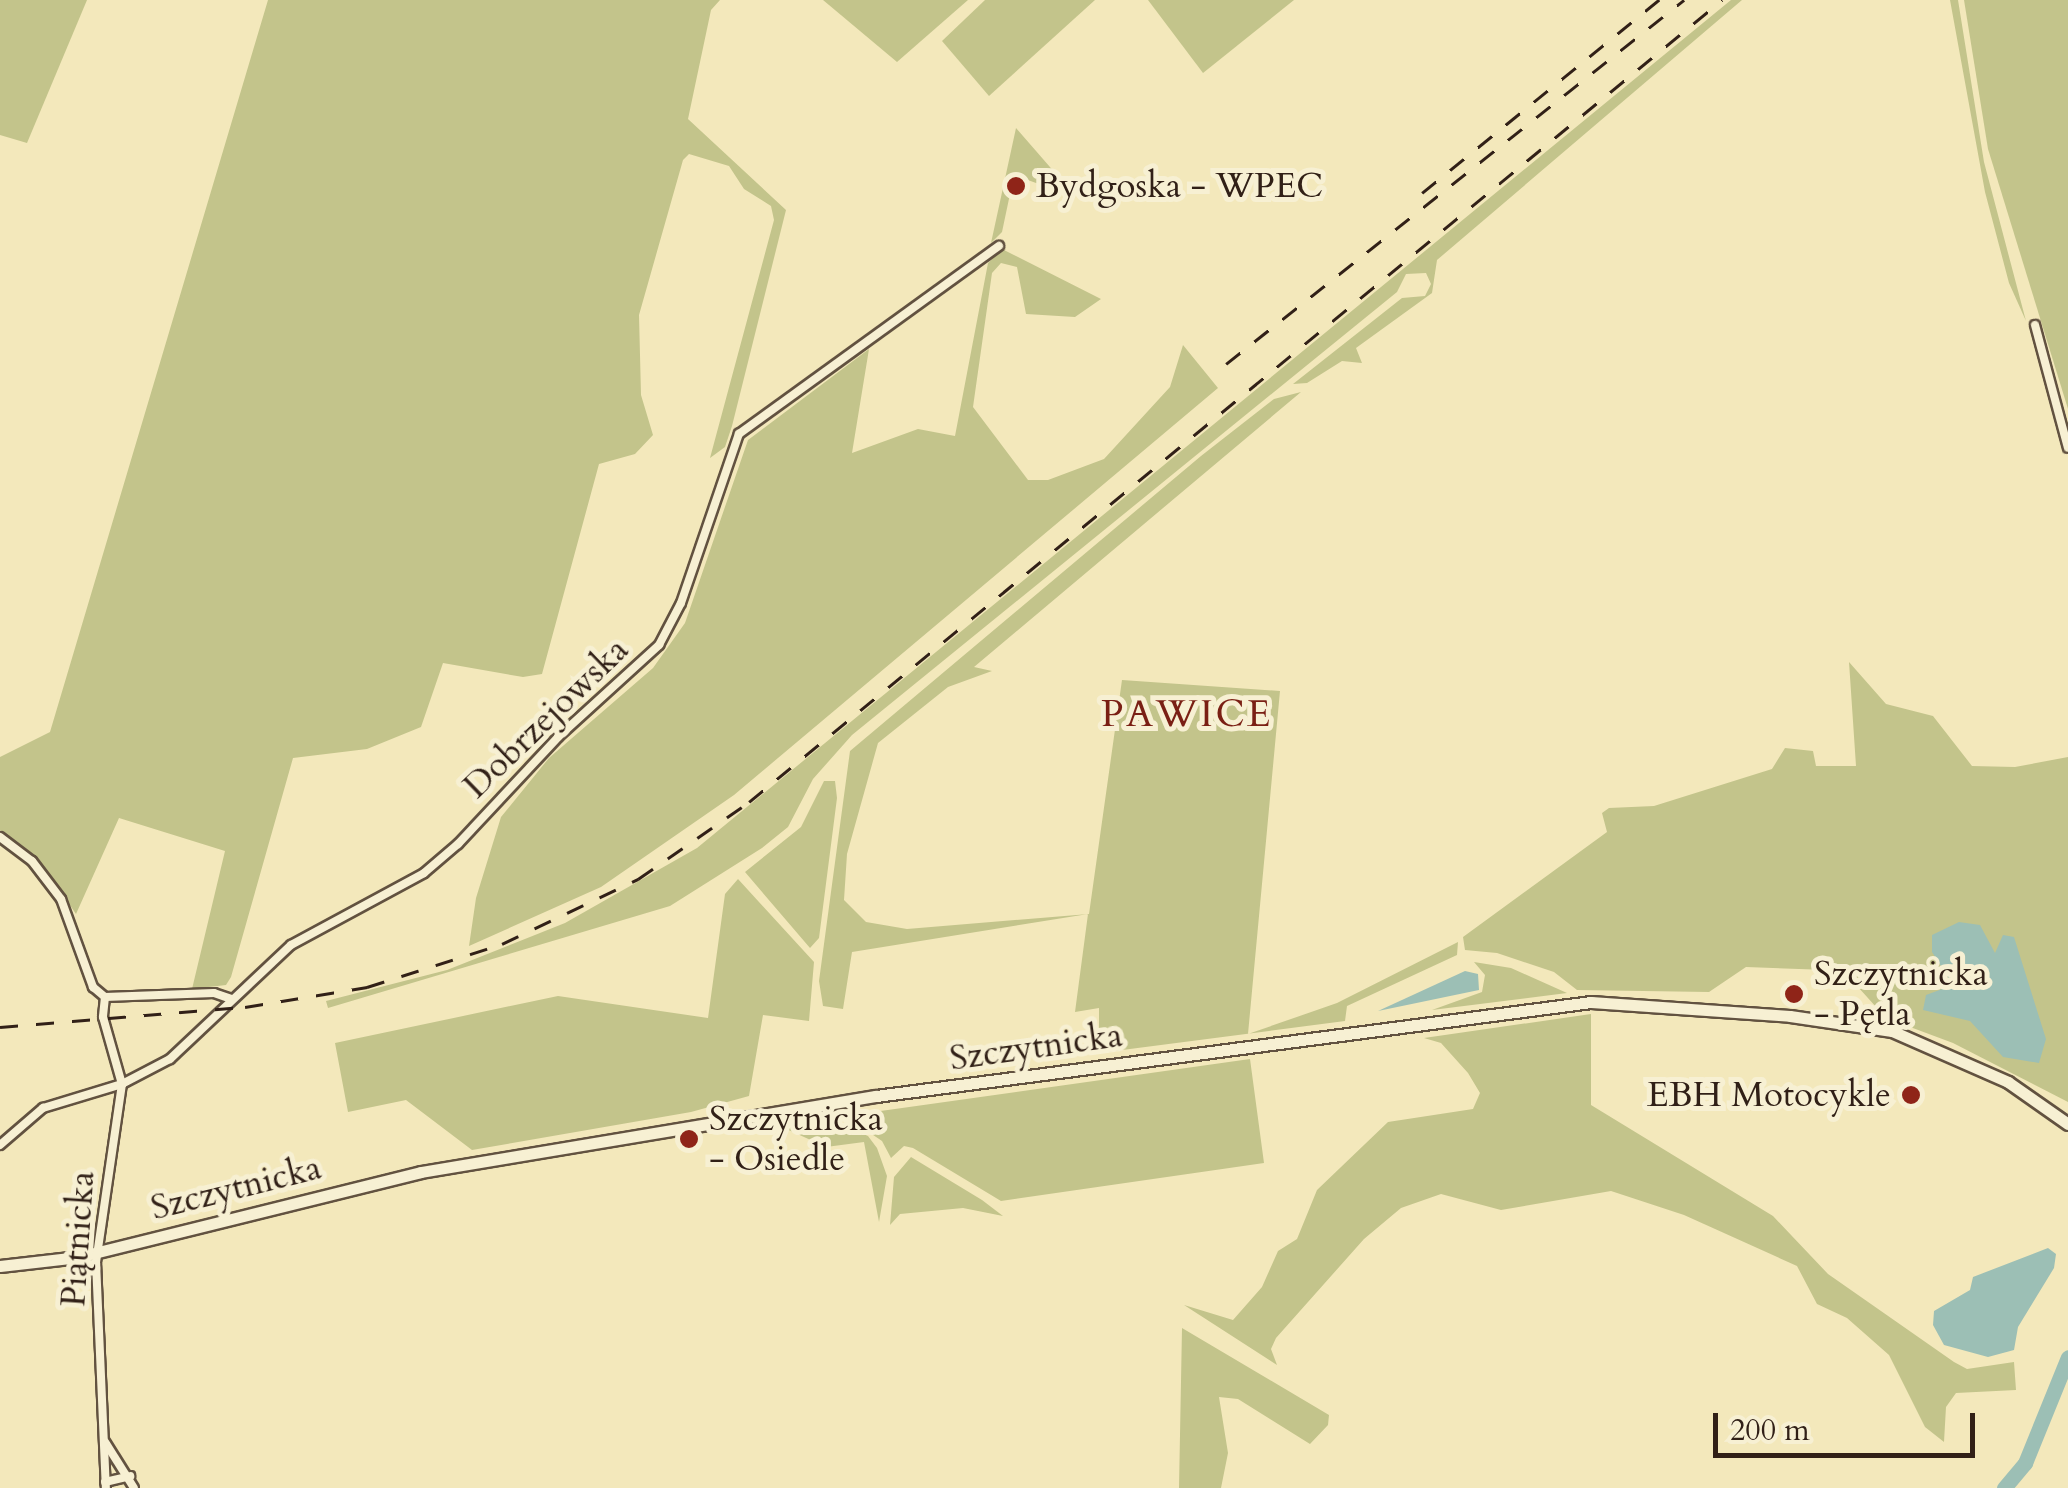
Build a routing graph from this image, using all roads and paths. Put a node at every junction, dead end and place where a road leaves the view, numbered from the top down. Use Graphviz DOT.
graph roads {
  1 [pos="999,246"];
  2 [pos="2035,325"];
  3 [pos="2068,448"];
  4 [pos="0,837"];
  5 [pos="105,998"];
  6 [pos="231,999"];
  7 [pos="122,1084"];
  8 [pos="2066,1119"];
  9 [pos="0,1146"];
  10 [pos="98,1252"];
  11 [pos="0,1266"];
  12 [pos="104,1441"];
  13 [pos="130,1476"];
  14 [pos="106,1485"];
  15 [pos="134,1488"];
  1 -- 6 [label="street, Dobrzejowska"];
  2 -- 3 [label="street"];
  4 -- 5 [label="street"];
  5 -- 6 [label="street"];
  5 -- 7 [label="street, Piątnicka"];
  6 -- 7 [label="street, Dobrzejowska"];
  7 -- 9 [label="street, Dobrzejowska"];
  7 -- 10 [label="street, Piątnicka"];
  8 -- 10 [label="street, Szczytnicka"];
  10 -- 11 [label="street, Szczytnicka"];
  10 -- 12 [label="street, Piątnicka"];
  12 -- 13 [label="street"];
  12 -- 14 [label="street, Piątnicka"];
  13 -- 14 [label="street"];
  13 -- 15 [label="street"];
}
